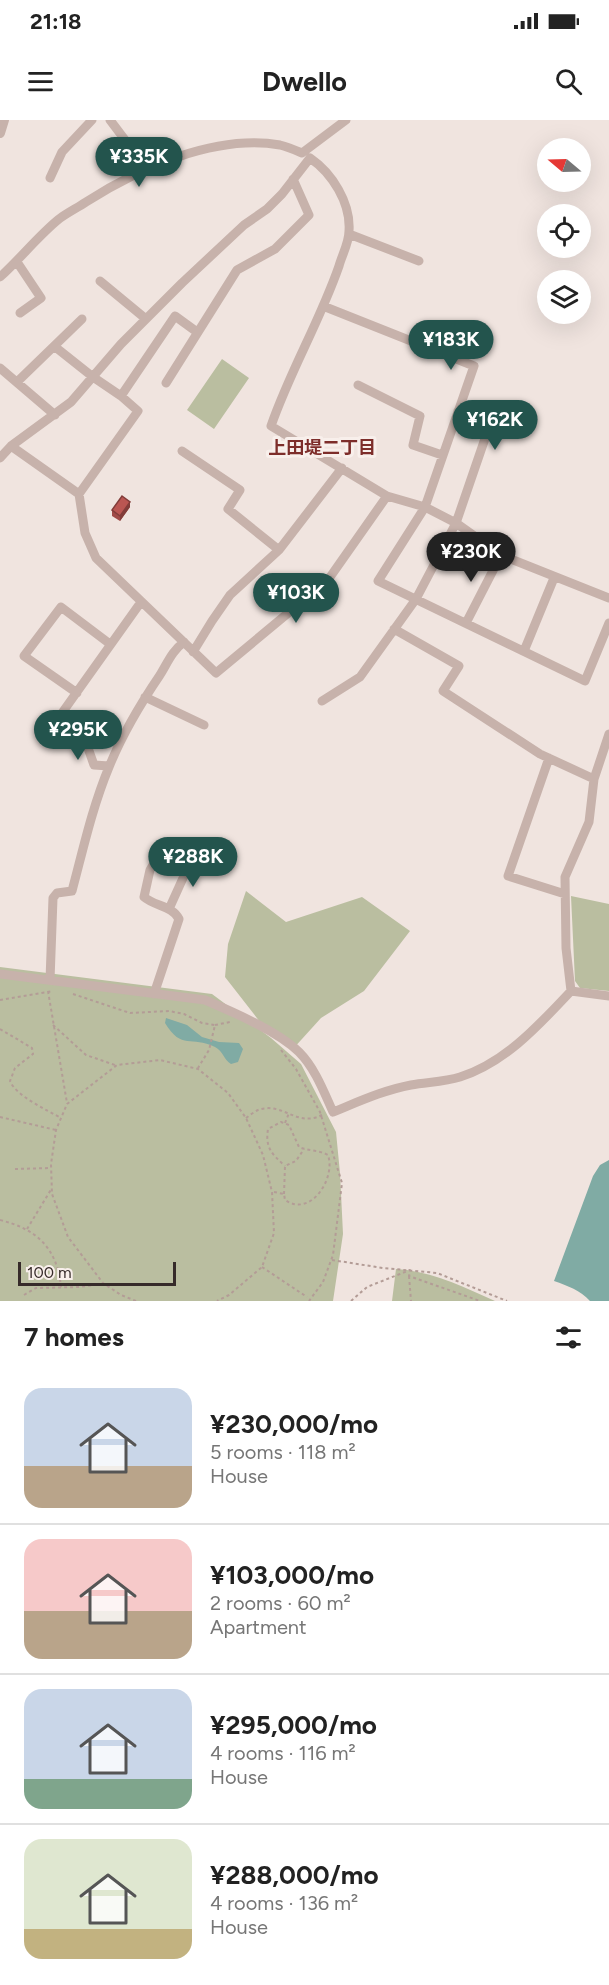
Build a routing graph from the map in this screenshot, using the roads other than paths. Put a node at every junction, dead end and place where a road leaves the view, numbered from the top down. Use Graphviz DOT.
graph roads {
  1 [pos="4,120"];
  2 [pos="92,120"];
  3 [pos="110,120"];
  4 [pos="346,120"];
  5 [pos="0,133"];
  6 [pos="147,169"];
  7 [pos="50,178"];
  8 [pos="293,179"];
  9 [pos="349,234"];
  10 [pos="419,261"];
  11 [pos="17,262"];
  12 [pos="0,277"];
  13 [pos="100,281"];
  14 [pos="161,304"];
  15 [pos="323,306"];
  16 [pos="20,313"];
  17 [pos="175,316"];
  18 [pos="82,319"];
  19 [pos="146,319"];
  20 [pos="197,332"];
  21 [pos="54,346"];
  22 [pos="0,368"];
  23 [pos="93,377"];
  24 [pos="16,382"];
  25 [pos="166,383"];
  26 [pos="358,385"];
  27 [pos="121,396"];
  28 [pos="458,411"];
  29 [pos="55,415"];
  30 [pos="11,446"];
  31 [pos="182,451"];
  32 [pos="442,455"];
  33 [pos="0,458"];
  34 [pos="342,468"];
  35 [pos="79,494"];
  36 [pos="387,496"];
  37 [pos="425,507"];
  38 [pos="456,523"];
  39 [pos="279,550"];
  40 [pos="501,555"];
  41 [pos="554,578"];
  42 [pos="609,598"];
  43 [pos="416,599"];
  44 [pos="141,602"];
  45 [pos="466,623"];
  46 [pos="609,623"];
  47 [pos="394,629"];
  48 [pos="184,642"];
  49 [pos="110,644"];
  50 [pos="524,651"];
  51 [pos="193,652"];
  52 [pos="77,693"];
  53 [pos="145,697"];
  54 [pos="322,701"];
  55 [pos="204,725"];
  56 [pos="609,736"];
  57 [pos="549,758"];
  58 [pos="109,766"];
  59 [pos="594,778"];
  60 [pos="165,845"];
  61 [pos="193,856"];
  62 [pos="565,894"];
  63 [pos="169,909"];
  64 [pos="0,974"];
  65 [pos="48,983"];
  66 [pos="572,991"];
  67 [pos="154,994"];
  68 [pos="609,996"];
  1 -- 5 [label="street"];
  2 -- 7 [label="street"];
  3 -- 6 [label="street"];
  4 -- 6 [label="street"];
  6 -- 11 [label="street"];
  8 -- 9 [label="street"];
  8 -- 14 [label="street"];
  8 -- 20 [label="street"];
  9 -- 10 [label="street"];
  9 -- 15 [label="street"];
  11 -- 12 [label="street"];
  11 -- 16 [label="street"];
  13 -- 19 [label="street"];
  14 -- 17 [label="street"];
  14 -- 19 [label="street"];
  15 -- 28 [label="street"];
  15 -- 34 [label="street"];
  17 -- 20 [label="street"];
  17 -- 27 [label="street"];
  18 -- 21 [label="street"];
  19 -- 23 [label="street"];
  20 -- 25 [label="street"];
  21 -- 23 [label="street"];
  21 -- 24 [label="street"];
  22 -- 24 [label="street"];
  23 -- 27 [label="street"];
  23 -- 29 [label="street"];
  24 -- 29 [label="street"];
  26 -- 32 [label="street"];
  27 -- 35 [label="street"];
  28 -- 32 [label="street"];
  28 -- 38 [label="street"];
  29 -- 30 [label="street"];
  30 -- 33 [label="street"];
  30 -- 35 [label="street"];
  31 -- 39 [label="street"];
  32 -- 37 [label="street"];
  34 -- 36 [label="street"];
  34 -- 39 [label="street"];
  35 -- 44 [label="street"];
  36 -- 37 [label="street"];
  36 -- 51 [label="street"];
  37 -- 38 [label="street"];
  37 -- 43 [label="street"];
  38 -- 40 [label="street"];
  38 -- 43 [label="street"];
  39 -- 51 [label="street"];
  40 -- 41 [label="street"];
  40 -- 45 [label="street"];
  41 -- 42 [label="street"];
  41 -- 50 [label="street"];
  43 -- 45 [label="street"];
  43 -- 47 [label="street"];
  44 -- 48 [label="street"];
  44 -- 49 [label="street"];
  45 -- 50 [label="street"];
  46 -- 50 [label="street"];
  47 -- 54 [label="street"];
  47 -- 57 [label="street"];
  48 -- 51 [label="street"];
  48 -- 53 [label="street"];
  49 -- 52 [label="street"];
  49 -- 52 [label="street"];
  52 -- 58 [label="street"];
  53 -- 55 [label="street"];
  53 -- 58 [label="street"];
  56 -- 59 [label="street"];
  57 -- 59 [label="street"];
  57 -- 62 [label="street"];
  58 -- 65 [label="street"];
  59 -- 62 [label="street"];
  60 -- 63 [label="street"];
  61 -- 63 [label="street"];
  62 -- 66 [label="street"];
  63 -- 67 [label="street"];
  64 -- 65 [label="street"];
  65 -- 67 [label="street"];
  66 -- 67 [label="street"];
  66 -- 68 [label="street"];
}
